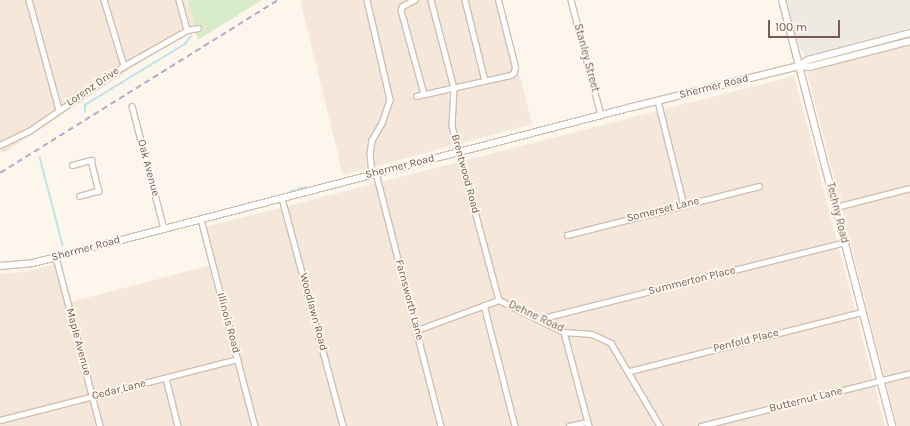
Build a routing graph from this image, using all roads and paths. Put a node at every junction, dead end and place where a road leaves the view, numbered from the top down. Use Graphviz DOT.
graph roads {
  1 [pos="29,0"];
  2 [pos="104,0"];
  3 [pos="179,0"];
  4 [pos="367,0"];
  5 [pos="415,0"];
  6 [pos="431,0"];
  7 [pos="465,0"];
  8 [pos="498,0"];
  9 [pos="571,0"];
  10 [pos="782,0"];
  11 [pos="198,28"];
  12 [pos="187,30"];
  13 [pos="910,33"];
  14 [pos="910,41"];
  15 [pos="124,66"];
  16 [pos="799,66"];
  17 [pos="485,81"];
  18 [pos="454,88"];
  19 [pos="424,94"];
  20 [pos="416,96"];
  21 [pos="658,101"];
  22 [pos="132,106"];
  23 [pos="59,110"];
  24 [pos="601,115"];
  25 [pos="0,145"];
  26 [pos="460,153"];
  27 [pos="72,165"];
  28 [pos="374,174"];
  29 [pos="759,186"];
  30 [pos="910,188"];
  31 [pos="80,196"];
  32 [pos="282,198"];
  33 [pos="684,205"];
  34 [pos="836,207"];
  35 [pos="201,220"];
  36 [pos="164,229"];
  37 [pos="566,235"];
  38 [pos="845,242"];
  39 [pos="56,257"];
  40 [pos="0,266"];
  41 [pos="499,300"];
  42 [pos="484,305"];
  43 [pos="862,312"];
  44 [pos="539,319"];
  45 [pos="417,330"];
  46 [pos="564,332"];
  47 [pos="237,359"];
  48 [pos="630,371"];
  49 [pos="910,373"];
  50 [pos="166,378"];
  51 [pos="880,381"];
  52 [pos="92,396"];
  53 [pos="0,420"];
  54 [pos="588,424"];
  55 [pos="100,426"];
  56 [pos="178,426"];
  57 [pos="255,426"];
  58 [pos="343,426"];
  59 [pos="441,426"];
  60 [pos="515,426"];
  61 [pos="569,426"];
  62 [pos="660,426"];
  63 [pos="701,426"];
  64 [pos="892,426"];
  1 -- 23 [label="street"];
  2 -- 15 [label="street"];
  3 -- 12 [label="street"];
  4 -- 28 [label="street, Farnsworth Lane"];
  5 -- 19 [label="street"];
  6 -- 18 [label="street, Brentwood Road"];
  7 -- 17 [label="street"];
  8 -- 17 [label="street"];
  9 -- 24 [label="street, Stanley Street"];
  10 -- 16 [label="main road, Techny Road"];
  11 -- 12 [label="street, Lorenz Drive"];
  12 -- 15 [label="street, Lorenz Drive"];
  13 -- 16 [label="main road, Shermer Road"];
  14 -- 16 [label="main road, Shermer Road"];
  15 -- 23 [label="street, Lorenz Drive"];
  16 -- 21 [label="main road, Shermer Road"];
  16 -- 34 [label="main road, Techny Road"];
  17 -- 18 [label="street"];
  18 -- 19 [label="street"];
  18 -- 26 [label="street, Brentwood Road"];
  19 -- 20 [label="street"];
  21 -- 24 [label="main road, Shermer Road"];
  21 -- 33 [label="street"];
  22 -- 36 [label="street, Oak Avenue"];
  23 -- 25 [label="street, Lorenz Drive"];
  24 -- 26 [label="main road, Shermer Road"];
  26 -- 28 [label="main road, Shermer Road"];
  26 -- 41 [label="street, Brentwood Road"];
  27 -- 31 [label="street"];
  28 -- 32 [label="main road, Shermer Road"];
  28 -- 45 [label="street, Farnsworth Lane"];
  29 -- 33 [label="street, Somerset Lane"];
  30 -- 34 [label="street"];
  32 -- 35 [label="main road, Shermer Road"];
  32 -- 58 [label="street, Woodlawn Road"];
  33 -- 37 [label="street, Somerset Lane"];
  34 -- 38 [label="main road, Techny Road"];
  35 -- 36 [label="main road, Shermer Road"];
  35 -- 47 [label="street, Illinois Road"];
  36 -- 39 [label="main road, Shermer Road"];
  38 -- 43 [label="main road, Techny Road"];
  38 -- 44 [label="street, Summerton Place"];
  39 -- 40 [label="main road, Shermer Road"];
  39 -- 52 [label="street, Maple Avenue"];
  41 -- 42 [label="street, Dehne Road"];
  41 -- 44 [label="street, Dehne Road"];
  42 -- 45 [label="street, Dehne Road"];
  42 -- 60 [label="street"];
  43 -- 48 [label="street, Penfold Place"];
  43 -- 51 [label="main road, Techny Road"];
  44 -- 46 [label="street, Dehne Road"];
  45 -- 59 [label="street, Farnsworth Lane"];
  46 -- 48 [label="street, Dehne Road"];
  46 -- 54 [label="street"];
  47 -- 50 [label="street, Cedar Lane"];
  47 -- 57 [label="street, Illinois Road"];
  48 -- 62 [label="street, Dehne Road"];
  49 -- 51 [label="street, Butternut Lane"];
  50 -- 52 [label="street, Cedar Lane"];
  50 -- 56 [label="street"];
  51 -- 63 [label="street, Butternut Lane"];
  51 -- 64 [label="main road, Techny Road"];
  52 -- 53 [label="street, Cedar Lane"];
  52 -- 55 [label="street, Maple Avenue"];
  54 -- 61 [label="street"];
}
